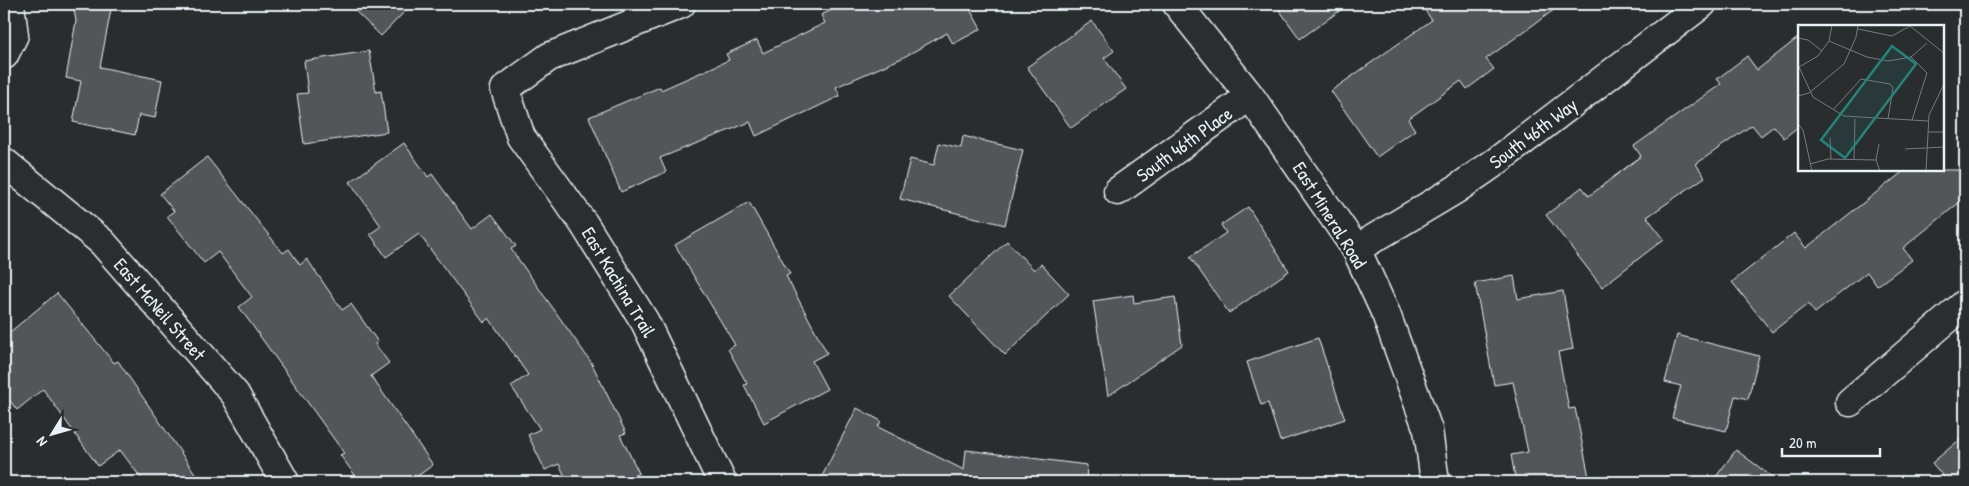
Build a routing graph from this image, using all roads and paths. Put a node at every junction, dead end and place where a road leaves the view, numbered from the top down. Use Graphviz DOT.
graph roads {
  1 [pos="10,4"];
  2 [pos="681,4"];
  3 [pos="1177,4"];
  4 [pos="1702,4"];
  5 [pos="4,55"];
  6 [pos="1250,96"];
  7 [pos="4,162"];
  8 [pos="1118,192"];
  9 [pos="1356,249"];
  10 [pos="1965,304"];
  11 [pos="1850,402"];
  12 [pos="285,482"];
  13 [pos="722,482"];
  14 [pos="1435,482"];
  1 -- 5 [label="street"];
  2 -- 13 [label="street, East Kachina Trail"];
  3 -- 6 [label="street, East Mineral Road"];
  4 -- 9 [label="street, South 46th Way"];
  6 -- 8 [label="street, South 46th Place"];
  6 -- 9 [label="street, East Mineral Road"];
  7 -- 12 [label="street, East McNeil Street"];
  9 -- 14 [label="street, East Mineral Road"];
  10 -- 11 [label="street"];
}
